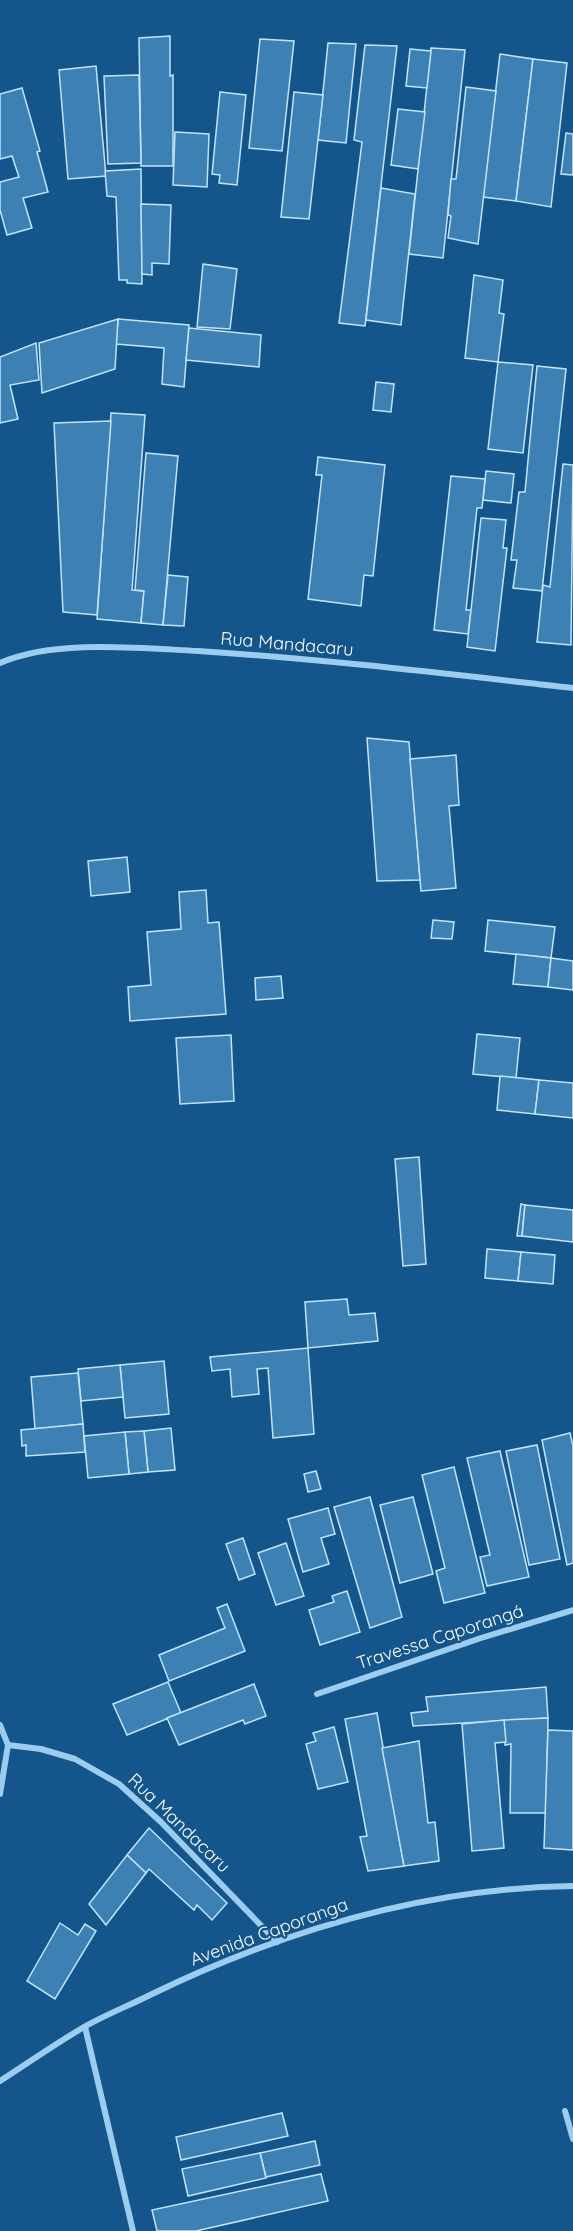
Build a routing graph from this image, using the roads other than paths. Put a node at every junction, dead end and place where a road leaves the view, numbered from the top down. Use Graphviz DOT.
graph roads {
  1 [pos="0,663"];
  2 [pos="573,688"];
  3 [pos="573,1610"];
  4 [pos="317,1694"];
  5 [pos="0,1725"];
  6 [pos="8,1745"];
  7 [pos="0,1794"];
  8 [pos="573,1886"];
  9 [pos="277,1942"];
  10 [pos="85,2027"];
  11 [pos="0,2081"];
  12 [pos="566,2111"];
  13 [pos="573,2139"];
  14 [pos="133,2231"];
  1 -- 2 [label="street, Rua Mandacaru"];
  3 -- 4 [label="street, Travessa Caporangá"];
  5 -- 6 [label="street"];
  6 -- 7 [label="street"];
  6 -- 9 [label="street, Rua Mandacaru"];
  8 -- 9 [label="street, Avenida Caporanga"];
  9 -- 10 [label="street, Avenida Caporanga"];
  10 -- 11 [label="street, Avenida Caporanga"];
  10 -- 14 [label="street"];
  12 -- 13 [label="street"];
}
